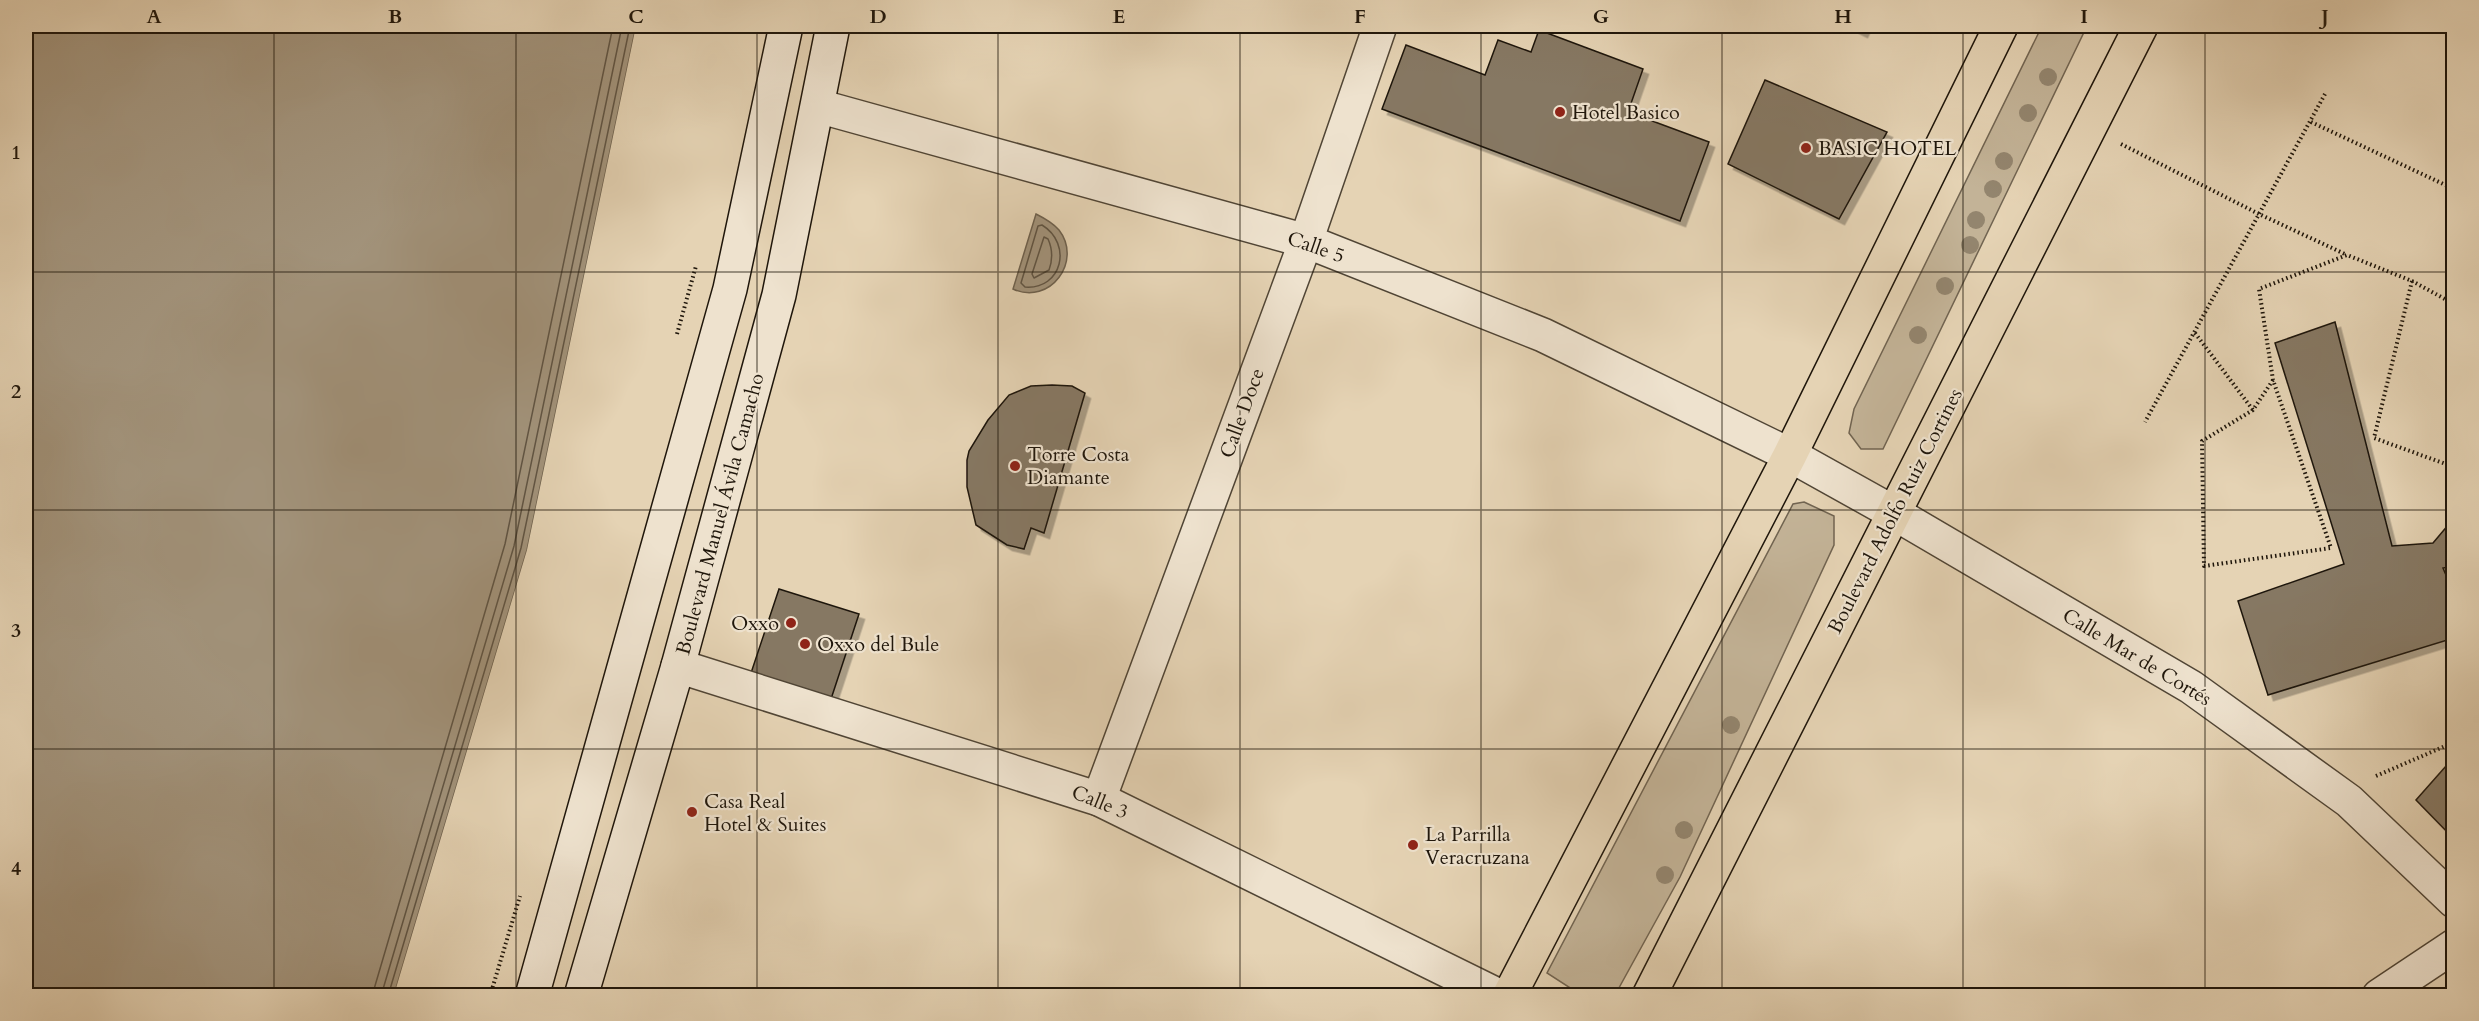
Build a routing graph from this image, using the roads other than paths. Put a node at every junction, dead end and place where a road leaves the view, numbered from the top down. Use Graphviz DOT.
graph roads {
  1 [pos="786,26"];
  2 [pos="833,26"];
  3 [pos="1380,26"];
  4 [pos="2001,26"];
  5 [pos="2141,26"];
  6 [pos="818,106"];
  7 [pos="1305,241"];
  8 [pos="1790,455"];
  9 [pos="1894,513"];
  10 [pos="678,666"];
  11 [pos="1099,799"];
  12 [pos="2454,901"];
  13 [pos="2454,946"];
  14 [pos="532,996"];
  15 [pos="580,996"];
  16 [pos="1499,996"];
  17 [pos="1509,996"];
  18 [pos="1648,996"];
  19 [pos="2379,996"];
  1 -- 14 [label="street"];
  2 -- 6 [label="street, Boulevard Manuel Ávila Camacho"];
  3 -- 7 [label="street, Calle Doce"];
  4 -- 8 [label="main road"];
  5 -- 9 [label="main road, Boulevard Adolfo Ruiz Cortines"];
  6 -- 7 [label="street, Calle 5"];
  6 -- 10 [label="street, Boulevard Manuel Ávila Camacho"];
  7 -- 8 [label="street, Calle 5"];
  7 -- 11 [label="street, Calle Doce"];
  8 -- 9 [label="street, Calle Mar de Cortés"];
  8 -- 17 [label="main road"];
  9 -- 12 [label="street, Calle Mar de Cortés"];
  9 -- 18 [label="main road, Boulevard Adolfo Ruiz Cortines"];
  10 -- 11 [label="street, Calle 3"];
  10 -- 15 [label="street, Boulevard Manuel Ávila Camacho"];
  11 -- 16 [label="street, Calle 3"];
  13 -- 19 [label="street"];
}
